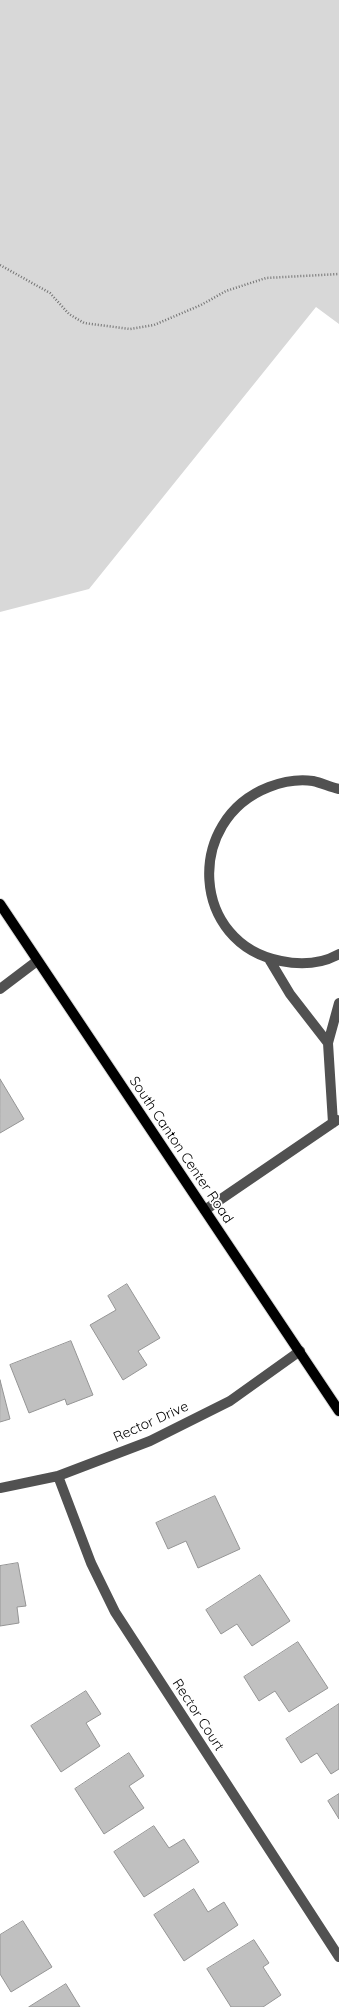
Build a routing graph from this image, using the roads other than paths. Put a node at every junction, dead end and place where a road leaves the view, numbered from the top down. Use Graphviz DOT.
graph roads {
  1 [pos="339,789"];
  2 [pos="0,904"];
  3 [pos="339,954"];
  4 [pos="269,959"];
  5 [pos="38,961"];
  6 [pos="0,989"];
  7 [pos="339,1003"];
  8 [pos="328,1043"];
  9 [pos="336,1121"];
  10 [pos="205,1210"];
  11 [pos="300,1351"];
  12 [pos="339,1411"];
  13 [pos="58,1476"];
  14 [pos="0,1488"];
  15 [pos="339,1957"];
  1 -- 4 [label="street"];
  2 -- 5 [label="main road, South Canton Center Road"];
  3 -- 4 [label="street"];
  4 -- 8 [label="street"];
  5 -- 6 [label="street"];
  5 -- 10 [label="main road, South Canton Center Road"];
  7 -- 8 [label="street"];
  8 -- 9 [label="street"];
  9 -- 10 [label="street"];
  10 -- 11 [label="main road, South Canton Center Road"];
  11 -- 12 [label="main road, South Canton Center Road"];
  11 -- 13 [label="street, Rector Drive"];
  13 -- 14 [label="street, Rector Drive"];
  13 -- 15 [label="street, Rector Court"];
}
